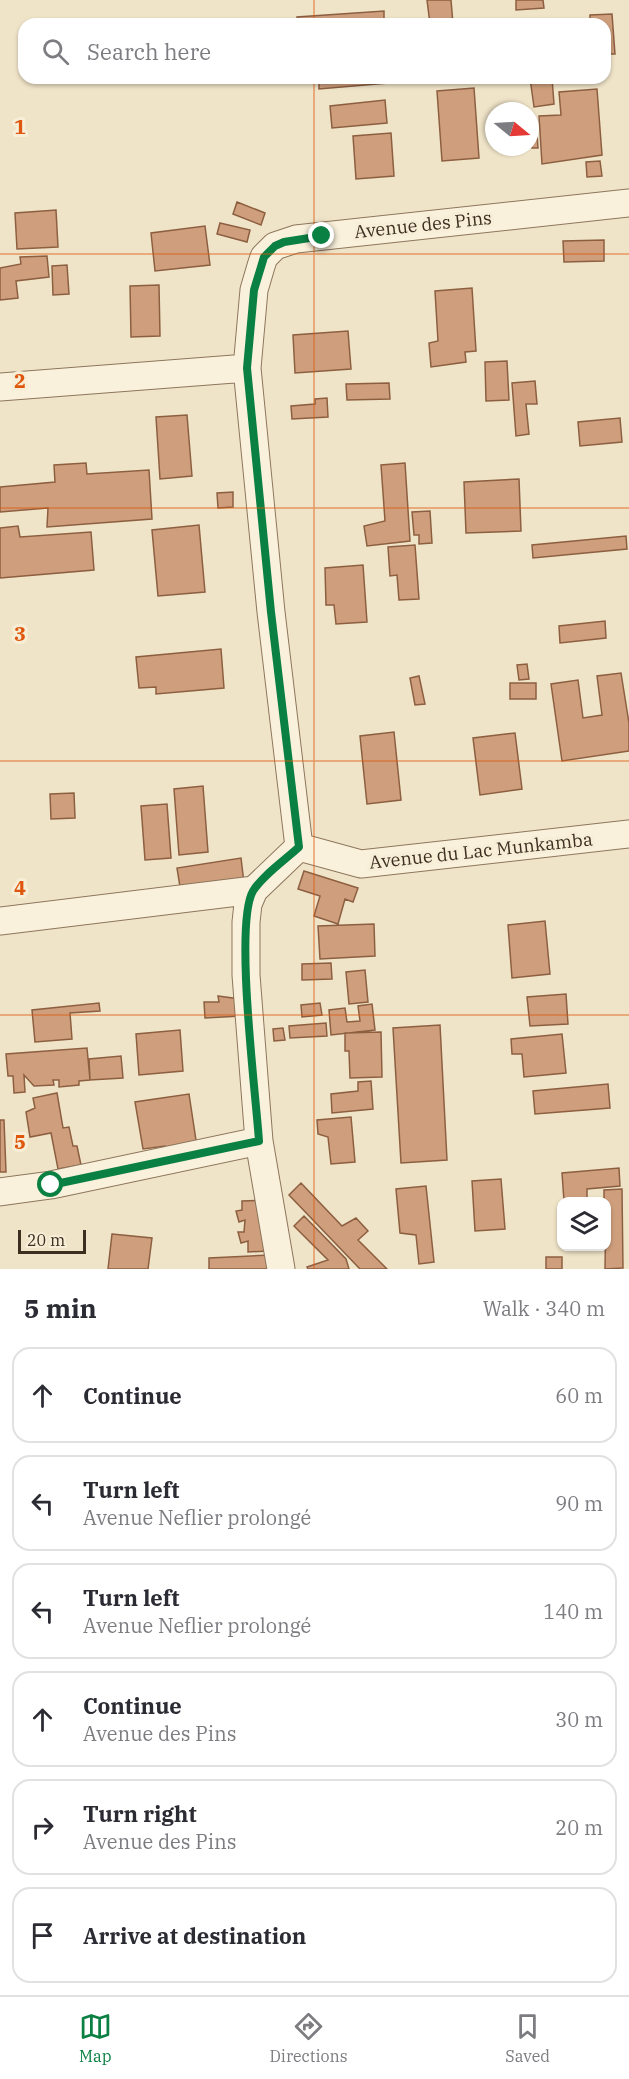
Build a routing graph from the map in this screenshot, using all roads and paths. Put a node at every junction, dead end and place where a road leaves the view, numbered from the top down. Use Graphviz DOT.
graph roads {
  1 [pos="629,203"];
  2 [pos="247,368"];
  3 [pos="0,387"];
  4 [pos="629,834"];
  5 [pos="299,847"];
  6 [pos="254,890"];
  7 [pos="0,921"];
  8 [pos="259,1141"];
  9 [pos="0,1192"];
  10 [pos="281,1269"];
  1 -- 2 [label="street, Avenue des Pins"];
  2 -- 3 [label="street"];
  2 -- 5 [label="street, Avenue des Pins"];
  4 -- 5 [label="street, Avenue du Lac Munkamba"];
  5 -- 6 [label="street"];
  6 -- 7 [label="street"];
  6 -- 8 [label="street"];
  8 -- 9 [label="street"];
  8 -- 10 [label="street"];
}
